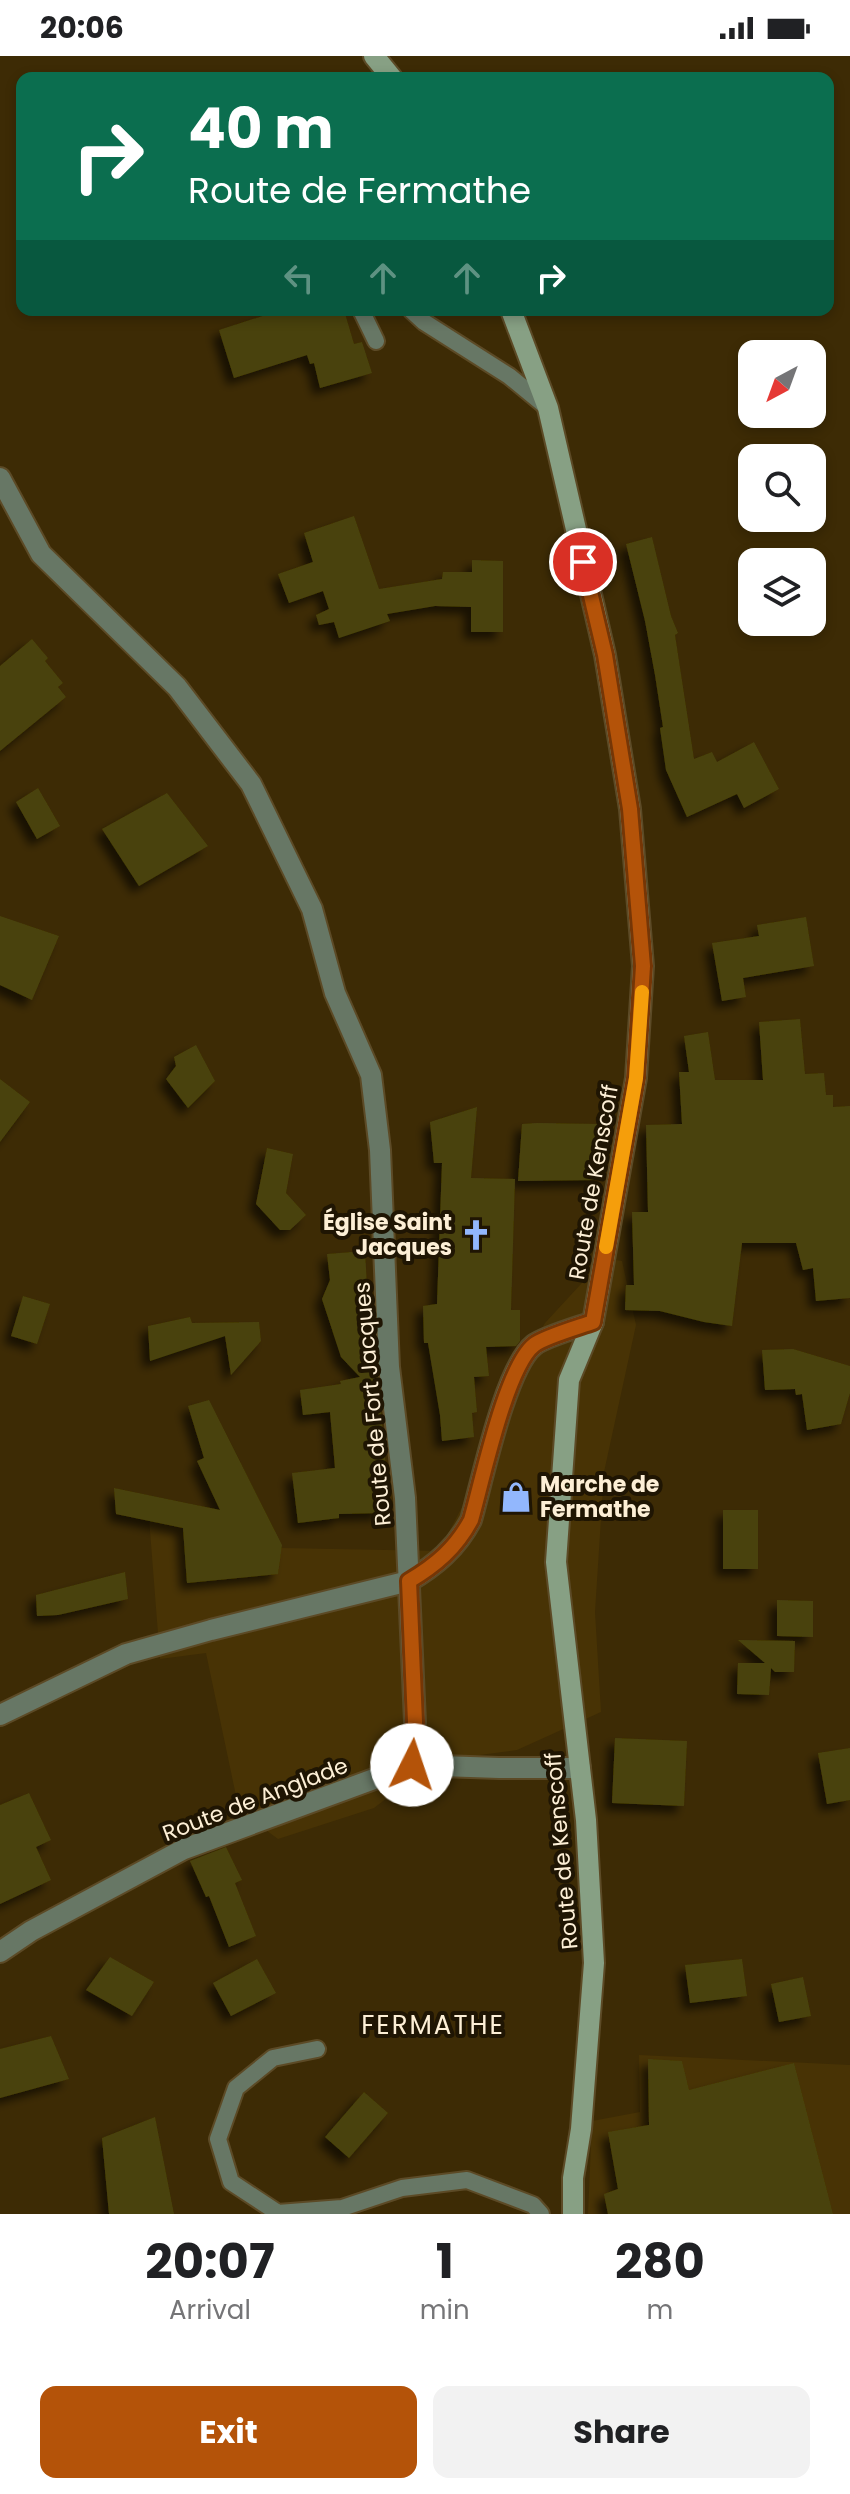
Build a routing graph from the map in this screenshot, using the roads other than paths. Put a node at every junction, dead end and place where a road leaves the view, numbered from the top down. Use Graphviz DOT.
graph roads {
  1 [pos="374,56"];
  2 [pos="387,72"];
  3 [pos="364,316"];
  4 [pos="418,316"];
  5 [pos="513,316"];
  6 [pos="376,341"];
  7 [pos="548,408"];
  8 [pos="0,478"];
  9 [pos="593,1322"];
  10 [pos="409,1581"];
  11 [pos="0,1715"];
  12 [pos="412,1765"];
  13 [pos="580,1768"];
  14 [pos="0,1952"];
  15 [pos="317,2049"];
  16 [pos="541,2214"];
  17 [pos="573,2214"];
  1 -- 2 [label="main road"];
  3 -- 6 [label="lane"];
  4 -- 7 [label="lane"];
  5 -- 7 [label="main road, Route de Kenscoff"];
  7 -- 9 [label="main road, Route de Kenscoff"];
  8 -- 10 [label="street, Route de Fort Jacques"];
  9 -- 10 [label="street"];
  9 -- 13 [label="main road, Route de Kenscoff"];
  10 -- 11 [label="street"];
  10 -- 12 [label="street"];
  12 -- 13 [label="street"];
  12 -- 14 [label="street, Route de Anglade"];
  13 -- 17 [label="main road, Route de Kenscoff"];
  15 -- 16 [label="lane"];
}
